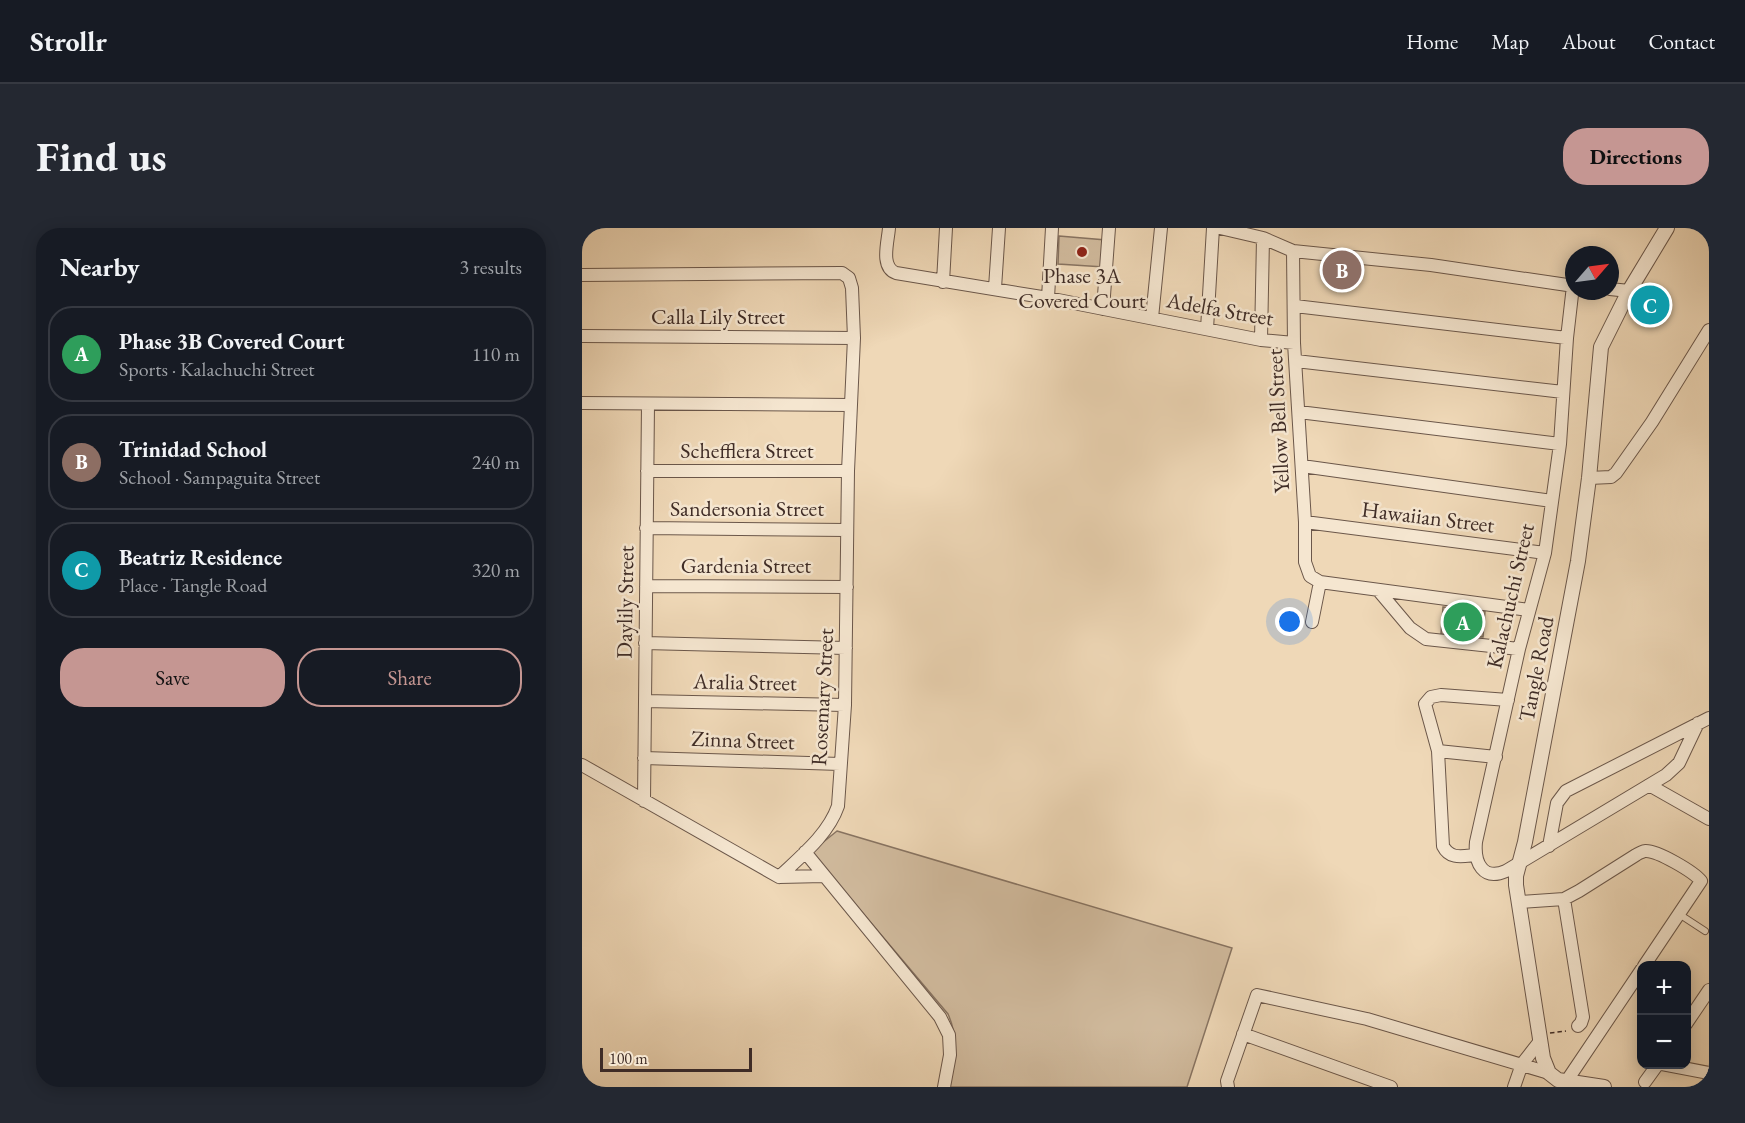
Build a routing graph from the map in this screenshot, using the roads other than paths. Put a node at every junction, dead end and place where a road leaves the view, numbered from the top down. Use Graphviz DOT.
graph roads {
  1 [pos="889,228"];
  2 [pos="946,228"];
  3 [pos="999,228"];
  4 [pos="1052,228"];
  5 [pos="1109,228"];
  6 [pos="1161,228"];
  7 [pos="1213,228"];
  8 [pos="1220,228"];
  9 [pos="1667,228"];
  10 [pos="1263,238"];
  11 [pos="1293,251"];
  12 [pos="582,275"];
  13 [pos="943,282"];
  14 [pos="1565,285"];
  15 [pos="995,288"];
  16 [pos="1619,290"];
  17 [pos="1629,291"];
  18 [pos="1048,298"];
  19 [pos="1572,300"];
  20 [pos="1295,306"];
  21 [pos="1103,309"];
  22 [pos="1152,318"];
  23 [pos="1207,329"];
  24 [pos="1709,330"];
  25 [pos="582,336"];
  26 [pos="854,338"];
  27 [pos="1567,338"];
  28 [pos="1261,340"];
  29 [pos="1294,343"];
  30 [pos="1296,361"];
  31 [pos="1563,392"];
  32 [pos="582,403"];
  33 [pos="648,404"];
  34 [pos="850,405"];
  35 [pos="1299,412"];
  36 [pos="1560,444"];
  37 [pos="1302,465"];
  38 [pos="647,471"];
  39 [pos="848,471"];
  40 [pos="1589,478"];
  41 [pos="1552,501"];
  42 [pos="1305,522"];
  43 [pos="646,528"];
  44 [pos="847,530"];
  45 [pos="1545,553"];
  46 [pos="1320,582"];
  47 [pos="646,586"];
  48 [pos="847,587"];
  49 [pos="1378,590"];
  50 [pos="1529,610"];
  51 [pos="1312,622"];
  52 [pos="645,642"];
  53 [pos="846,648"];
  54 [pos="1519,649"];
  55 [pos="1508,700"];
  56 [pos="645,701"];
  57 [pos="845,705"];
  58 [pos="1703,721"];
  59 [pos="1438,751"];
  60 [pos="644,758"];
  61 [pos="1496,758"];
  62 [pos="840,764"];
  63 [pos="582,765"];
  64 [pos="1649,785"];
  65 [pos="644,801"];
  66 [pos="1709,819"];
  67 [pos="1549,846"];
  68 [pos="805,852"];
  69 [pos="1476,855"];
  70 [pos="1520,862"];
  71 [pos="824,876"];
  72 [pos="779,878"];
  73 [pos="1564,898"];
  74 [pos="1519,902"];
  75 [pos="1679,914"];
  76 [pos="1705,931"];
  77 [pos="1646,961"];
  78 [pos="1637,975"];
  79 [pos="1709,990"];
  80 [pos="1691,1017"];
  81 [pos="1578,1026"];
  82 [pos="1243,1034"];
  83 [pos="1540,1038"];
  84 [pos="1522,1064"];
  85 [pos="1656,1069"];
  86 [pos="1684,1069"];
  87 [pos="1549,1073"];
  88 [pos="1709,1073"];
  89 [pos="1566,1082"];
  90 [pos="1645,1082"];
  91 [pos="944,1087"];
  92 [pos="1228,1087"];
  93 [pos="1391,1087"];
  94 [pos="1514,1087"];
  95 [pos="1604,1087"];
  1 -- 13 [label="street, Adelfa Street"];
  2 -- 13 [label="street"];
  3 -- 15 [label="street"];
  4 -- 18 [label="street"];
  5 -- 21 [label="street"];
  6 -- 22 [label="street"];
  7 -- 23 [label="street"];
  8 -- 10 [label="street"];
  9 -- 17 [label="street, Tangle Road"];
  10 -- 11 [label="street"];
  10 -- 28 [label="street"];
  11 -- 14 [label="street"];
  11 -- 20 [label="street, Yellow Bell Street"];
  12 -- 26 [label="street, Rosemary Street"];
  13 -- 15 [label="street, Adelfa Street"];
  15 -- 18 [label="street, Adelfa Street"];
  16 -- 17 [label="street"];
  17 -- 40 [label="street, Tangle Road"];
  18 -- 21 [label="street, Adelfa Street"];
  19 -- 27 [label="street, Kalachuchi Street"];
  20 -- 27 [label="street"];
  20 -- 29 [label="street, Yellow Bell Street"];
  21 -- 22 [label="street, Adelfa Street"];
  22 -- 23 [label="street, Adelfa Street"];
  23 -- 28 [label="street, Adelfa Street"];
  24 -- 40 [label="street"];
  25 -- 26 [label="street, Calla Lily Street"];
  26 -- 34 [label="street, Rosemary Street"];
  27 -- 31 [label="street, Kalachuchi Street"];
  28 -- 29 [label="street, Adelfa Street"];
  29 -- 30 [label="street, Yellow Bell Street"];
  30 -- 31 [label="street"];
  30 -- 35 [label="street, Yellow Bell Street"];
  31 -- 36 [label="street, Kalachuchi Street"];
  32 -- 33 [label="street"];
  33 -- 34 [label="street"];
  33 -- 38 [label="street, Daylily Street"];
  34 -- 39 [label="street, Rosemary Street"];
  35 -- 36 [label="street"];
  35 -- 37 [label="street, Yellow Bell Street"];
  36 -- 41 [label="street, Kalachuchi Street"];
  37 -- 41 [label="street"];
  37 -- 42 [label="street, Yellow Bell Street"];
  38 -- 39 [label="street, Schefflera Street"];
  38 -- 43 [label="street, Daylily Street"];
  39 -- 44 [label="street, Rosemary Street"];
  40 -- 70 [label="street, Tangle Road"];
  41 -- 45 [label="street, Kalachuchi Street"];
  42 -- 45 [label="street, Hawaiian Street"];
  42 -- 46 [label="street, Yellow Bell Street"];
  43 -- 44 [label="street, Sandersonia Street"];
  43 -- 47 [label="street, Daylily Street"];
  44 -- 48 [label="street, Rosemary Street"];
  45 -- 50 [label="street, Kalachuchi Street"];
  46 -- 49 [label="street"];
  46 -- 51 [label="street"];
  47 -- 48 [label="street, Gardenia Street"];
  47 -- 52 [label="street, Daylily Street"];
  48 -- 53 [label="street, Rosemary Street"];
  49 -- 50 [label="street"];
  49 -- 54 [label="street"];
  50 -- 54 [label="street, Kalachuchi Street"];
  52 -- 53 [label="street"];
  52 -- 56 [label="street, Daylily Street"];
  53 -- 57 [label="street, Rosemary Street"];
  54 -- 55 [label="street, Kalachuchi Street"];
  55 -- 59 [label="street"];
  55 -- 61 [label="street, Kalachuchi Street"];
  56 -- 57 [label="street, Aralia Street"];
  56 -- 60 [label="street, Daylily Street"];
  57 -- 62 [label="street, Rosemary Street"];
  58 -- 64 [label="street"];
  58 -- 67 [label="street"];
  59 -- 61 [label="street"];
  59 -- 69 [label="street"];
  60 -- 62 [label="street, Zinna Street"];
  60 -- 65 [label="street, Daylily Street"];
  61 -- 69 [label="street, Kalachuchi Street"];
  62 -- 68 [label="street, Rosemary Street"];
  63 -- 65 [label="street"];
  64 -- 66 [label="street"];
  64 -- 67 [label="street"];
  65 -- 72 [label="street"];
  67 -- 70 [label="street"];
  68 -- 71 [label="street"];
  68 -- 72 [label="street, Rosemary Street"];
  69 -- 70 [label="street"];
  70 -- 74 [label="street, Tangle Road"];
  71 -- 72 [label="street"];
  71 -- 91 [label="street"];
  73 -- 74 [label="street"];
  73 -- 75 [label="street"];
  73 -- 81 [label="street"];
  74 -- 83 [label="street, Tangle Road"];
  75 -- 76 [label="lane"];
  75 -- 77 [label="street"];
  78 -- 89 [label="street"];
  79 -- 80 [label="street"];
  82 -- 84 [label="street"];
  82 -- 92 [label="street"];
  82 -- 93 [label="street"];
  83 -- 84 [label="street"];
  83 -- 87 [label="street, Tangle Road"];
  84 -- 87 [label="street"];
  84 -- 94 [label="street"];
  85 -- 90 [label="street"];
  86 -- 88 [label="street"];
  87 -- 89 [label="street"];
  89 -- 95 [label="street"];
}
